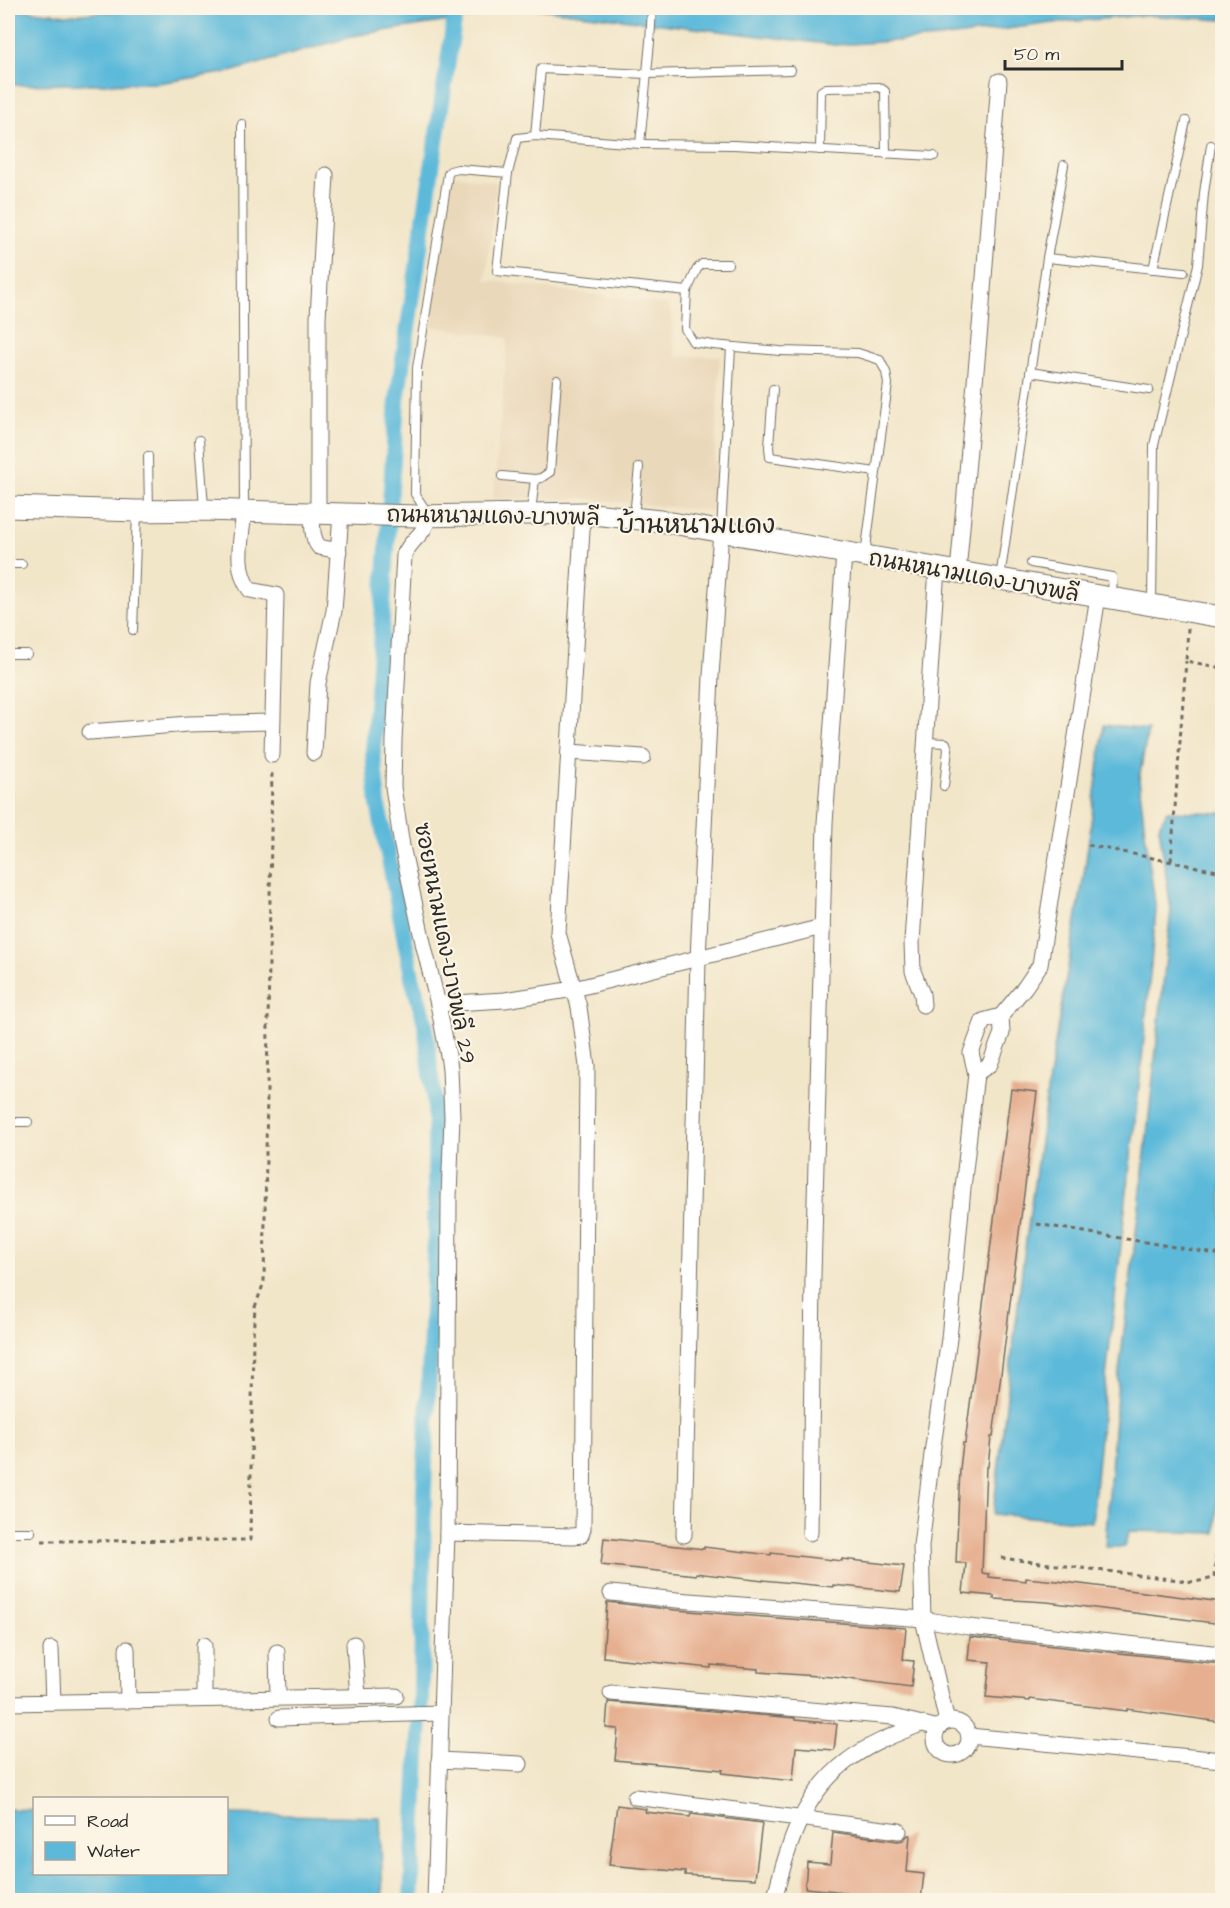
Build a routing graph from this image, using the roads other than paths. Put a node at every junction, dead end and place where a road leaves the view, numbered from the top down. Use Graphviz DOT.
graph roads {
  1 [pos="652,8"];
  2 [pos="791,70"];
  3 [pos="647,74"];
  4 [pos="999,81"];
  5 [pos="1186,121"];
  6 [pos="242,124"];
  7 [pos="535,136"];
  8 [pos="640,144"];
  9 [pos="1211,145"];
  10 [pos="820,150"];
  11 [pos="886,154"];
  12 [pos="934,156"];
  13 [pos="1064,165"];
  14 [pos="508,173"];
  15 [pos="326,176"];
  16 [pos="1047,258"];
  17 [pos="728,264"];
  18 [pos="1153,269"];
  19 [pos="1184,272"];
  20 [pos="687,291"];
  21 [pos="730,347"];
  22 [pos="1030,372"];
  23 [pos="556,380"];
  24 [pos="773,389"];
  25 [pos="1149,390"];
  26 [pos="199,440"];
  27 [pos="148,456"];
  28 [pos="639,466"];
  29 [pos="876,472"];
  30 [pos="501,476"];
  31 [pos="535,479"];
  32 [pos="8,507"];
  33 [pos="204,510"];
  34 [pos="143,511"];
  35 [pos="244,511"];
  36 [pos="315,513"];
  37 [pos="341,513"];
  38 [pos="531,513"];
  39 [pos="583,513"];
  40 [pos="423,515"];
  41 [pos="634,519"];
  42 [pos="721,531"];
  43 [pos="339,551"];
  44 [pos="855,554"];
  45 [pos="8,564"];
  46 [pos="22,564"];
  47 [pos="1031,564"];
  48 [pos="937,568"];
  49 [pos="958,572"];
  50 [pos="1000,579"];
  51 [pos="1106,597"];
  52 [pos="1152,605"];
  53 [pos="1222,617"];
  54 [pos="133,630"];
  55 [pos="8,654"];
  56 [pos="27,654"];
  57 [pos="272,722"];
  58 [pos="90,732"];
  59 [pos="925,742"];
  60 [pos="569,752"];
  61 [pos="314,753"];
  62 [pos="272,756"];
  63 [pos="644,757"];
  64 [pos="944,786"];
  65 [pos="822,927"];
  66 [pos="698,959"];
  67 [pos="574,989"];
  68 [pos="438,1004"];
  69 [pos="923,1005"];
  70 [pos="1001,1016"];
  71 [pos="976,1074"];
  72 [pos="8,1122"];
  73 [pos="27,1122"];
  74 [pos="8,1532"];
  75 [pos="31,1532"];
  76 [pos="447,1533"];
  77 [pos="810,1533"];
  78 [pos="684,1535"];
  79 [pos="612,1593"];
  80 [pos="923,1619"];
  81 [pos="354,1644"];
  82 [pos="204,1645"];
  83 [pos="51,1649"];
  84 [pos="127,1649"];
  85 [pos="277,1652"];
  86 [pos="1222,1654"];
  87 [pos="611,1692"];
  88 [pos="358,1696"];
  89 [pos="396,1696"];
  90 [pos="278,1697"];
  91 [pos="204,1698"];
  92 [pos="128,1700"];
  93 [pos="53,1702"];
  94 [pos="8,1703"];
  95 [pos="440,1713"];
  96 [pos="279,1718"];
  97 [pos="921,1724"];
  98 [pos="943,1725"];
  99 [pos="969,1736"];
  100 [pos="439,1760"];
  101 [pos="1220,1763"];
  102 [pos="520,1764"];
  103 [pos="635,1797"];
  104 [pos="800,1818"];
  105 [pos="899,1831"];
  106 [pos="435,1900"];
  107 [pos="774,1900"];
  1 -- 3 [label="lane"];
  2 -- 3 [label="lane"];
  3 -- 7 [label="lane"];
  3 -- 8 [label="lane"];
  4 -- 49 [label="street"];
  5 -- 18 [label="lane"];
  6 -- 35 [label="lane"];
  7 -- 8 [label="lane"];
  7 -- 14 [label="lane"];
  8 -- 10 [label="lane"];
  9 -- 52 [label="lane"];
  10 -- 11 [label="lane"];
  10 -- 11 [label="lane"];
  11 -- 12 [label="lane"];
  13 -- 16 [label="lane"];
  14 -- 20 [label="lane"];
  14 -- 40 [label="lane"];
  15 -- 36 [label="street"];
  16 -- 18 [label="lane"];
  16 -- 22 [label="lane"];
  17 -- 20 [label="lane"];
  18 -- 19 [label="lane"];
  20 -- 21 [label="lane"];
  21 -- 29 [label="lane"];
  21 -- 42 [label="lane"];
  22 -- 25 [label="lane"];
  22 -- 50 [label="lane"];
  23 -- 31 [label="lane"];
  24 -- 29 [label="lane"];
  26 -- 33 [label="lane"];
  27 -- 34 [label="lane"];
  28 -- 41 [label="lane"];
  29 -- 44 [label="lane"];
  30 -- 31 [label="lane"];
  31 -- 38 [label="lane"];
  32 -- 34 [label="main road, ถนนหนามแดง-บางพลี"];
  33 -- 34 [label="main road, ถนนหนามแดง-บางพลี"];
  33 -- 35 [label="main road, ถนนหนามแดง-บางพลี"];
  34 -- 54 [label="lane"];
  35 -- 36 [label="main road, ถนนหนามแดง-บางพลี"];
  35 -- 57 [label="street"];
  36 -- 37 [label="main road, ถนนหนามแดง-บางพลี"];
  36 -- 43 [label="street"];
  37 -- 40 [label="main road, ถนนหนามแดง-บางพลี"];
  37 -- 43 [label="street"];
  38 -- 39 [label="main road, ถนนหนามแดง-บางพลี"];
  38 -- 40 [label="main road, ถนนหนามแดง-บางพลี"];
  39 -- 41 [label="main road, ถนนหนามแดง-บางพลี"];
  39 -- 60 [label="street"];
  40 -- 68 [label="street, ซอยหนามแดง-บางพลี 29"];
  41 -- 42 [label="main road, ถนนหนามแดง-บางพลี"];
  42 -- 44 [label="main road, ถนนหนามแดง-บางพลี"];
  42 -- 66 [label="street"];
  43 -- 61 [label="street"];
  44 -- 48 [label="main road, ถนนหนามแดง-บางพลี"];
  44 -- 65 [label="street"];
  45 -- 46 [label="lane"];
  47 -- 51 [label="lane"];
  48 -- 49 [label="main road, ถนนหนามแดง-บางพลี"];
  48 -- 59 [label="street"];
  49 -- 50 [label="main road, ถนนหนามแดง-บางพลี"];
  50 -- 51 [label="main road, ถนนหนามแดง-บางพลี"];
  51 -- 52 [label="main road, ถนนหนามแดง-บางพลี"];
  51 -- 70 [label="street"];
  52 -- 53 [label="main road, ถนนหนามแดง-บางพลี"];
  55 -- 56 [label="lane"];
  57 -- 58 [label="street"];
  57 -- 62 [label="street"];
  59 -- 64 [label="lane"];
  59 -- 69 [label="street"];
  60 -- 63 [label="street"];
  60 -- 67 [label="street"];
  65 -- 66 [label="street"];
  65 -- 77 [label="street"];
  66 -- 67 [label="street"];
  66 -- 78 [label="street"];
  67 -- 68 [label="street"];
  67 -- 76 [label="street"];
  68 -- 76 [label="street, ซอยหนามแดง-บางพลี 29"];
  70 -- 71 [label="street"];
  70 -- 71 [label="street"];
  71 -- 80 [label="street"];
  72 -- 73 [label="lane"];
  74 -- 75 [label="lane"];
  76 -- 95 [label="street, ซอยหนามแดง-บางพลี 29"];
  79 -- 80 [label="street"];
  80 -- 86 [label="street"];
  80 -- 98 [label="street"];
  81 -- 88 [label="street"];
  82 -- 91 [label="street"];
  83 -- 93 [label="street"];
  84 -- 92 [label="street"];
  85 -- 90 [label="street"];
  87 -- 97 [label="street"];
  88 -- 89 [label="street"];
  88 -- 90 [label="street"];
  90 -- 91 [label="street"];
  91 -- 92 [label="street"];
  92 -- 93 [label="street"];
  93 -- 94 [label="street"];
  95 -- 96 [label="street"];
  95 -- 100 [label="street, ซอยหนามแดง-บางพลี 29"];
  97 -- 98 [label="street"];
  97 -- 104 [label="street"];
  98 -- 99 [label="street"];
  98 -- 99 [label="street"];
  99 -- 101 [label="street"];
  100 -- 102 [label="street"];
  100 -- 106 [label="street, ซอยหนามแดง-บางพลี 29"];
  103 -- 104 [label="street"];
  104 -- 105 [label="street"];
  104 -- 107 [label="street"];
}
